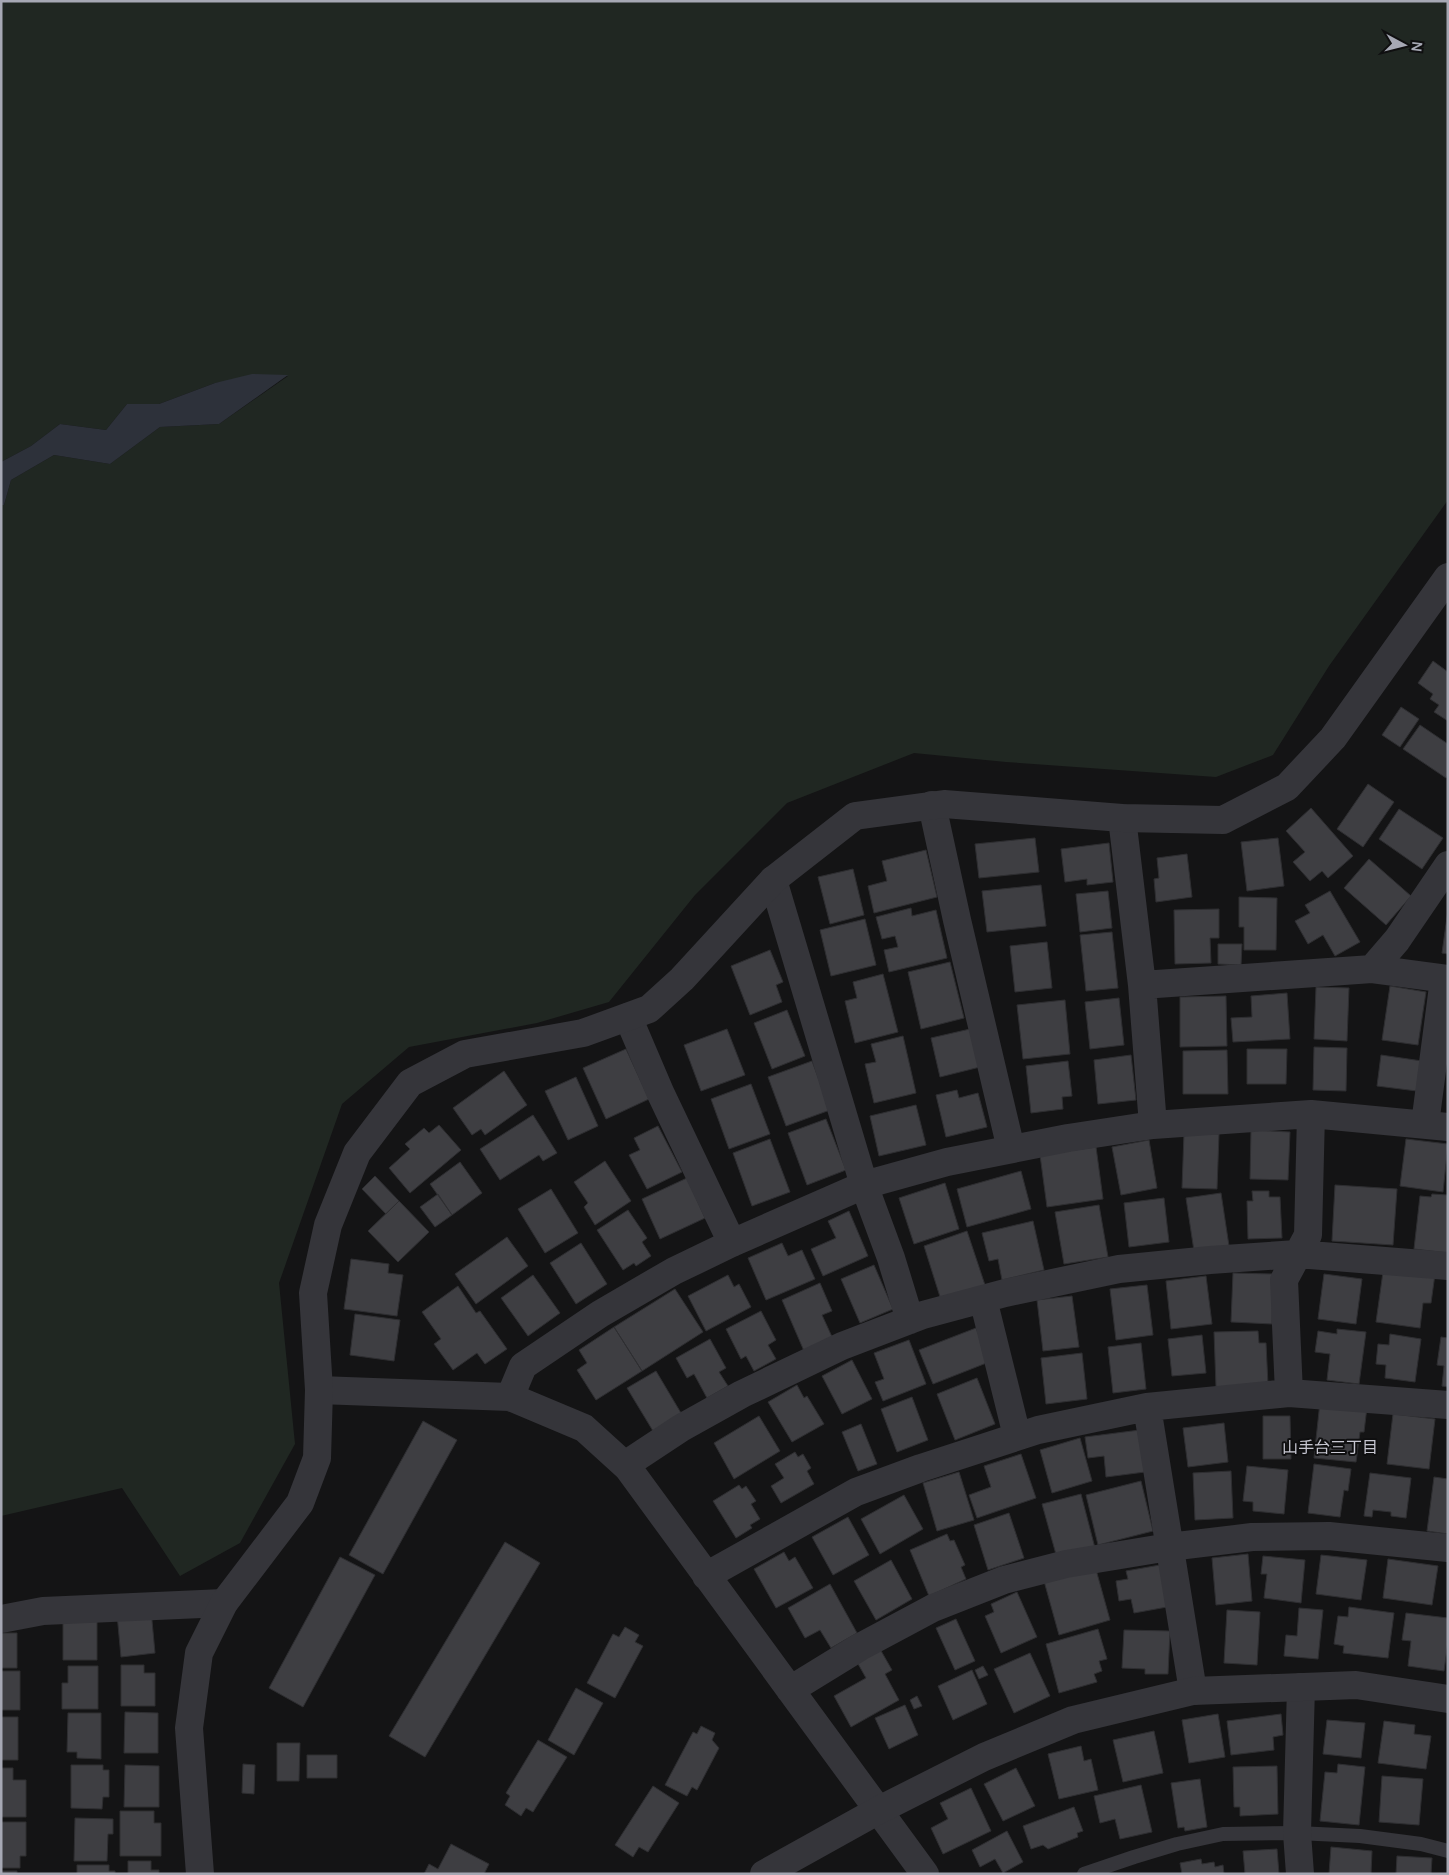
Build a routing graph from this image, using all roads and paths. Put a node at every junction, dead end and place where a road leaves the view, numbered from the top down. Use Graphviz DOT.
graph roads {
  1 [pos="1448,577"];
  2 [pos="932,805"];
  3 [pos="1122,818"];
  4 [pos="1448,866"];
  5 [pos="773,880"];
  6 [pos="1372,969"];
  7 [pos="1446,979"];
  8 [pos="1142,985"];
  9 [pos="628,1017"];
  10 [pos="1311,1114"];
  11 [pos="1153,1125"];
  12 [pos="1436,1125"];
  13 [pos="1012,1149"];
  14 [pos="864,1185"];
  15 [pos="732,1242"];
  16 [pos="1297,1254"];
  17 [pos="1448,1266"];
  18 [pos="983,1299"];
  19 [pos="910,1320"];
  20 [pos="319,1390"];
  21 [pos="1289,1394"];
  22 [pos="510,1396"];
  23 [pos="1448,1405"];
  24 [pos="1147,1407"];
  25 [pos="1017,1436"];
  26 [pos="624,1465"];
  27 [pos="1169,1546"];
  28 [pos="1448,1548"];
  29 [pos="706,1576"];
  30 [pos="224,1602"];
  31 [pos="1,1619"];
  32 [pos="1301,1687"];
  33 [pos="790,1690"];
  34 [pos="1192,1691"];
  35 [pos="1447,1699"];
  36 [pos="879,1810"];
  37 [pos="1297,1832"];
  38 [pos="1448,1851"];
  39 [pos="200,1874"];
  40 [pos="764,1874"];
  41 [pos="925,1874"];
  42 [pos="1084,1874"];
  43 [pos="1300,1874"];
  1 -- 3 [label="street"];
  2 -- 3 [label="street"];
  2 -- 5 [label="street"];
  2 -- 13 [label="street"];
  3 -- 8 [label="street"];
  4 -- 6 [label="street"];
  5 -- 9 [label="street"];
  5 -- 14 [label="street"];
  6 -- 7 [label="street"];
  6 -- 8 [label="street"];
  7 -- 12 [label="street"];
  8 -- 11 [label="street"];
  9 -- 15 [label="street"];
  9 -- 20 [label="street"];
  10 -- 11 [label="street"];
  10 -- 12 [label="street"];
  10 -- 16 [label="street"];
  11 -- 13 [label="street"];
  13 -- 14 [label="street"];
  14 -- 15 [label="street"];
  14 -- 19 [label="street"];
  15 -- 22 [label="street"];
  16 -- 17 [label="street"];
  16 -- 18 [label="street"];
  16 -- 21 [label="street"];
  18 -- 19 [label="street"];
  18 -- 25 [label="street"];
  19 -- 26 [label="street"];
  20 -- 22 [label="street"];
  20 -- 30 [label="street"];
  21 -- 23 [label="street"];
  21 -- 24 [label="street"];
  22 -- 26 [label="street"];
  24 -- 25 [label="street"];
  24 -- 27 [label="street"];
  25 -- 29 [label="street"];
  26 -- 29 [label="street"];
  27 -- 28 [label="street"];
  27 -- 33 [label="street"];
  27 -- 34 [label="street"];
  29 -- 33 [label="street"];
  30 -- 31 [label="street"];
  30 -- 39 [label="street"];
  32 -- 34 [label="street"];
  32 -- 35 [label="street"];
  32 -- 37 [label="street"];
  33 -- 36 [label="street"];
  34 -- 36 [label="street"];
  36 -- 40 [label="street"];
  36 -- 41 [label="street"];
  37 -- 38 [label="lane"];
  37 -- 42 [label="lane"];
  37 -- 43 [label="street"];
}
